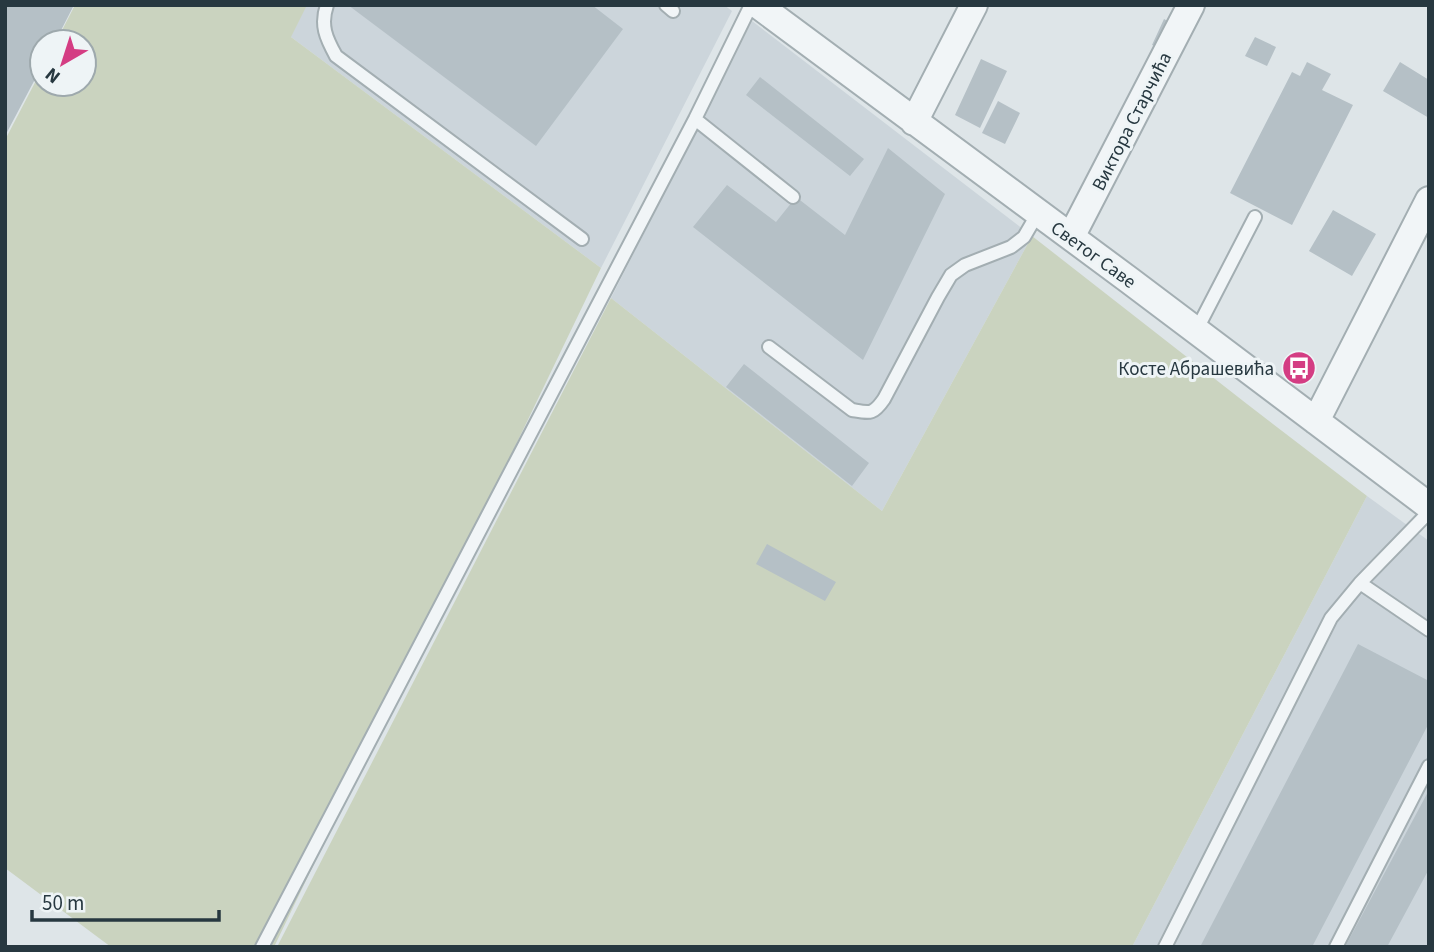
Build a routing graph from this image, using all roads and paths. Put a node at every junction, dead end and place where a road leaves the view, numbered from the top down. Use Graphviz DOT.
graph roads {
  1 [pos="327,5"];
  2 [pos="751,5"];
  3 [pos="758,5"];
  4 [pos="974,5"];
  5 [pos="1191,5"];
  6 [pos="695,119"];
  7 [pos="914,122"];
  8 [pos="793,197"];
  9 [pos="1429,200"];
  10 [pos="1038,213"];
  11 [pos="1255,217"];
  12 [pos="1071,237"];
  13 [pos="582,239"];
  14 [pos="1196,331"];
  15 [pos="769,347"];
  16 [pos="1316,421"];
  17 [pos="1429,506"];
  18 [pos="1429,512"];
  19 [pos="1360,583"];
  20 [pos="1429,630"];
  21 [pos="1429,766"];
  22 [pos="262,947"];
  23 [pos="1165,947"];
  24 [pos="1336,947"];
  1 -- 13 [label="lane"];
  2 -- 6 [label="lane"];
  3 -- 7 [label="street, Светог Саве"];
  4 -- 7 [label="street"];
  5 -- 12 [label="street, Виктора Старчића"];
  6 -- 8 [label="lane"];
  6 -- 22 [label="lane"];
  7 -- 10 [label="street, Светог Саве"];
  9 -- 16 [label="street"];
  10 -- 12 [label="street, Светог Саве"];
  10 -- 15 [label="lane"];
  11 -- 14 [label="lane"];
  12 -- 14 [label="street, Светог Саве"];
  14 -- 16 [label="street, Светог Саве"];
  16 -- 17 [label="street, Светог Саве"];
  18 -- 19 [label="lane"];
  19 -- 20 [label="lane"];
  19 -- 23 [label="lane"];
  21 -- 24 [label="lane"];
}
